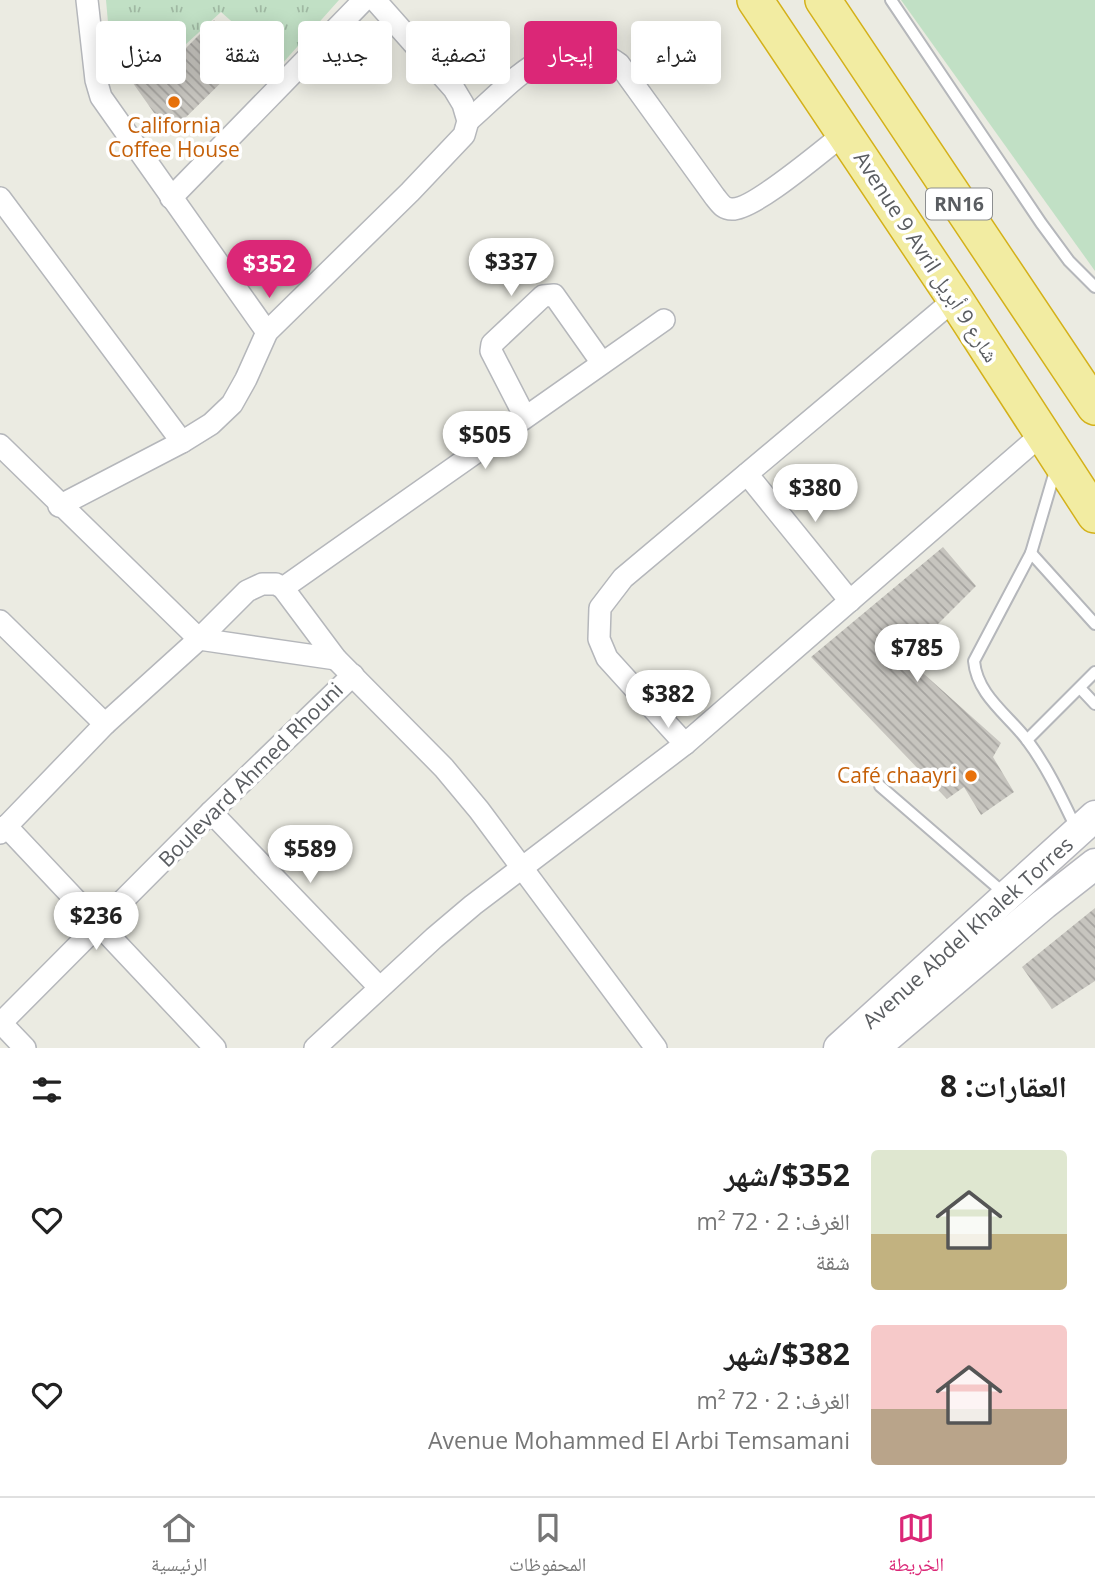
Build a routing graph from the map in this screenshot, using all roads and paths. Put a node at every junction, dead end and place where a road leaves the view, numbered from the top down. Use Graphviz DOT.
graph roads {
  1 [pos="86,0"];
  2 [pos="364,0"];
  3 [pos="375,0"];
  4 [pos="755,0"];
  5 [pos="823,0"];
  6 [pos="891,0"];
  7 [pos="468,121"];
  8 [pos="844,134"];
  9 [pos="171,198"];
  10 [pos="3,208"];
  11 [pos="1095,287"];
  12 [pos="955,299"];
  13 [pos="664,320"];
  14 [pos="267,332"];
  15 [pos="602,363"];
  16 [pos="1095,407"];
  17 [pos="525,417"];
  18 [pos="183,442"];
  19 [pos="0,445"];
  20 [pos="1050,446"];
  21 [pos="747,474"];
  22 [pos="59,506"];
  23 [pos="1095,515"];
  24 [pos="1031,553"];
  25 [pos="283,587"];
  26 [pos="850,601"];
  27 [pos="0,621"];
  28 [pos="1095,624"];
  29 [pos="199,639"];
  30 [pos="336,659"];
  31 [pos="1095,672"];
  32 [pos="353,675"];
  33 [pos="1080,688"];
  34 [pos="1095,704"];
  35 [pos="105,724"];
  36 [pos="1027,740"];
  37 [pos="685,744"];
  38 [pos="880,786"];
  39 [pos="211,812"];
  40 [pos="1087,824"];
  41 [pos="3,830"];
  42 [pos="1095,864"];
  43 [pos="521,869"];
  44 [pos="1007,897"];
  45 [pos="100,925"];
  46 [pos="379,987"];
  47 [pos="0,1024"];
  48 [pos="25,1048"];
  49 [pos="215,1048"];
  50 [pos="315,1048"];
  51 [pos="656,1048"];
  52 [pos="839,1048"];
  53 [pos="874,1048"];
  1 -- 9 [label="street"];
  2 -- 9 [label="street"];
  3 -- 7 [label="street"];
  4 -- 8 [label="highway, Avenue 9 Avril شارع 9 أبريل / RN16"];
  5 -- 16 [label="highway, RN16"];
  6 -- 11 [label="lane"];
  7 -- 8 [label="street"];
  7 -- 14 [label="street"];
  8 -- 12 [label="highway, Avenue 9 Avril شارع 9 أبريل / RN16"];
  9 -- 14 [label="street"];
  10 -- 18 [label="street"];
  12 -- 20 [label="highway, Avenue 9 Avril شارع 9 أبريل / RN16"];
  12 -- 21 [label="street"];
  13 -- 15 [label="street"];
  14 -- 18 [label="street"];
  15 -- 17 [label="street"];
  15 -- 17 [label="street"];
  17 -- 25 [label="street"];
  18 -- 22 [label="street"];
  19 -- 22 [label="street"];
  20 -- 23 [label="highway, Avenue 9 Avril شارع 9 أبريل / RN16"];
  20 -- 24 [label="lane"];
  20 -- 26 [label="street"];
  21 -- 26 [label="street"];
  21 -- 37 [label="street"];
  22 -- 29 [label="street"];
  24 -- 28 [label="lane"];
  24 -- 36 [label="lane"];
  25 -- 29 [label="street"];
  25 -- 30 [label="street"];
  26 -- 37 [label="street"];
  27 -- 35 [label="street"];
  29 -- 30 [label="street"];
  29 -- 35 [label="street"];
  30 -- 32 [label="street"];
  31 -- 33 [label="lane"];
  32 -- 39 [label="street, Boulevard Ahmed Rhouni"];
  32 -- 43 [label="street"];
  33 -- 34 [label="lane"];
  33 -- 36 [label="lane"];
  35 -- 41 [label="street"];
  36 -- 40 [label="lane"];
  37 -- 43 [label="street"];
  38 -- 44 [label="lane"];
  39 -- 45 [label="street, Boulevard Ahmed Rhouni"];
  39 -- 46 [label="street"];
  40 -- 44 [label="main road, Avenue Abdel Khalek Torres"];
  41 -- 45 [label="street"];
  42 -- 53 [label="main road, Avenue Abdel Khalek Torres"];
  43 -- 46 [label="street"];
  43 -- 51 [label="street"];
  44 -- 52 [label="main road, Avenue Abdel Khalek Torres"];
  45 -- 47 [label="street, Boulevard Ahmed Rhouni"];
  45 -- 49 [label="street"];
  46 -- 50 [label="street"];
  47 -- 48 [label="street"];
}
